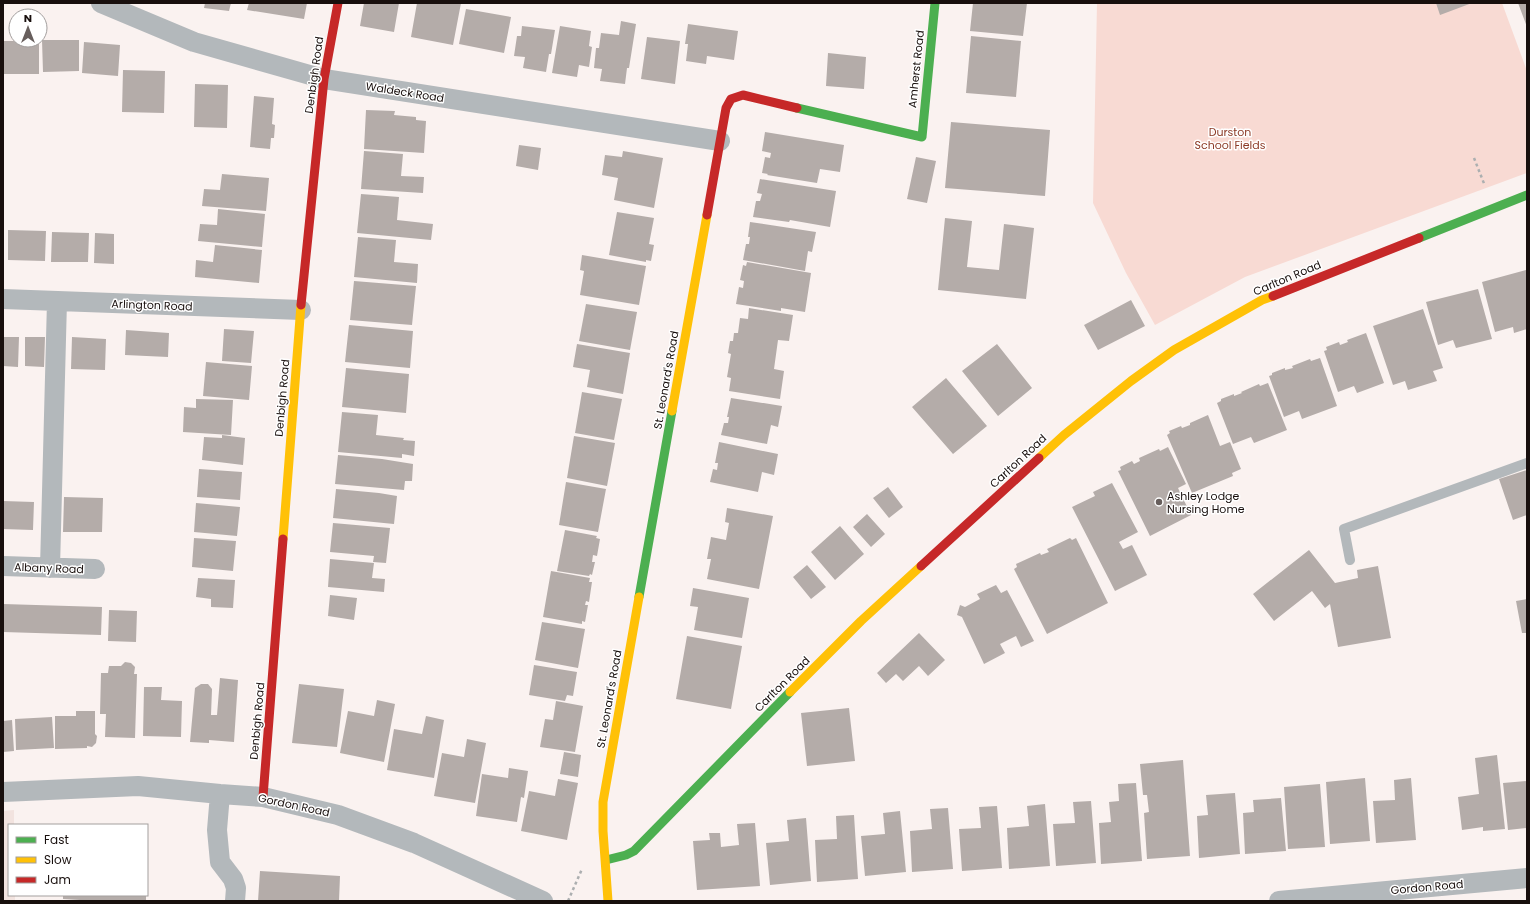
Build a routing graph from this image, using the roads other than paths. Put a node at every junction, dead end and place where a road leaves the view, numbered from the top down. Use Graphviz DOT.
graph roads {
  1 [pos="101,3"];
  2 [pos="338,3"];
  3 [pos="935,3"];
  4 [pos="324,79"];
  5 [pos="922,137"];
  6 [pos="720,141"];
  7 [pos="1527,195"];
  8 [pos="3,299"];
  9 [pos="57,301"];
  10 [pos="302,310"];
  11 [pos="1527,463"];
  12 [pos="1350,560"];
  13 [pos="3,566"];
  14 [pos="50,568"];
  15 [pos="94,570"];
  16 [pos="3,792"];
  17 [pos="220,794"];
  18 [pos="263,797"];
  19 [pos="606,860"];
  20 [pos="1527,878"];
  21 [pos="235,901"];
  22 [pos="543,901"];
  23 [pos="608,901"];
  24 [pos="1279,901"];
  1 -- 4 [label="street, Waldeck Road"];
  2 -- 4 [label="street, Denbigh Road"];
  3 -- 5 [label="street, Amherst Road"];
  4 -- 6 [label="street, Waldeck Road"];
  4 -- 10 [label="street, Denbigh Road"];
  5 -- 6 [label="street, St. Leonard's Road"];
  6 -- 19 [label="street, St. Leonard's Road"];
  7 -- 19 [label="street, Carlton Road"];
  8 -- 9 [label="street, Arlington Road"];
  9 -- 10 [label="street, Arlington Road"];
  9 -- 14 [label="street"];
  10 -- 18 [label="street, Denbigh Road"];
  11 -- 12 [label="lane"];
  13 -- 14 [label="street, Albany Road"];
  14 -- 15 [label="street, Albany Road"];
  16 -- 17 [label="street, Gordon Road"];
  17 -- 18 [label="street, Gordon Road"];
  17 -- 21 [label="street"];
  18 -- 22 [label="street, Gordon Road"];
  19 -- 23 [label="street, St. Leonard's Road"];
  20 -- 24 [label="street, Gordon Road"];
}
